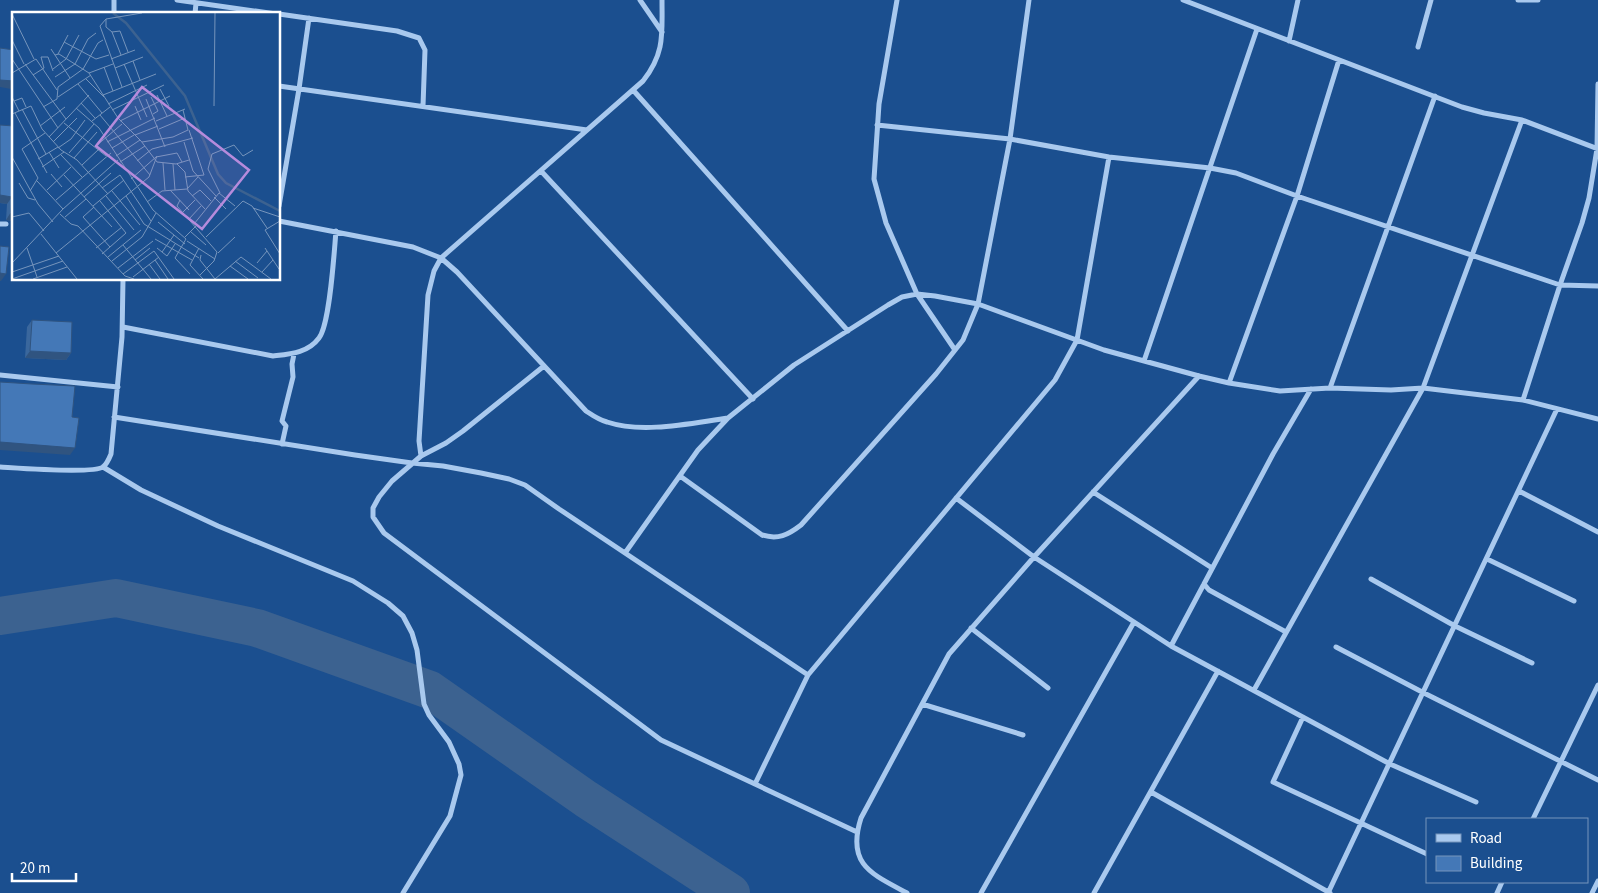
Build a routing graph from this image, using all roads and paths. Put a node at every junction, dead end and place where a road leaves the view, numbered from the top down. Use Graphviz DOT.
graph roads {
  1 [pos="177,0"];
  2 [pos="640,0"];
  3 [pos="662,0"];
  4 [pos="896,0"];
  5 [pos="1029,0"];
  6 [pos="1183,0"];
  7 [pos="1431,0"];
  8 [pos="1518,0"];
  9 [pos="1538,0"];
  10 [pos="196,3"];
  11 [pos="1298,3"];
  12 [pos="195,12"];
  13 [pos="262,12"];
  14 [pos="280,14"];
  15 [pos="308,18"];
  16 [pos="1257,29"];
  17 [pos="662,32"];
  18 [pos="1289,41"];
  19 [pos="1418,47"];
  20 [pos="1339,60"];
  21 [pos="1598,84"];
  22 [pos="280,86"];
  23 [pos="299,89"];
  24 [pos="633,90"];
  25 [pos="1435,96"];
  26 [pos="423,106"];
  27 [pos="1598,112"];
  28 [pos="1522,120"];
  29 [pos="877,125"];
  30 [pos="587,130"];
  31 [pos="1598,131"];
  32 [pos="1010,140"];
  33 [pos="1598,149"];
  34 [pos="1110,156"];
  35 [pos="1210,168"];
  36 [pos="540,171"];
  37 [pos="1297,196"];
  38 [pos="280,200"];
  39 [pos="280,221"];
  40 [pos="1388,226"];
  41 [pos="336,232"];
  42 [pos="1473,255"];
  43 [pos="440,258"];
  44 [pos="123,280"];
  45 [pos="1560,285"];
  46 [pos="1598,286"];
  47 [pos="917,294"];
  48 [pos="978,304"];
  49 [pos="122,327"];
  50 [pos="848,331"];
  51 [pos="1077,340"];
  52 [pos="955,350"];
  53 [pos="294,354"];
  54 [pos="1144,361"];
  55 [pos="544,366"];
  56 [pos="0,375"];
  57 [pos="1199,376"];
  58 [pos="1229,382"];
  59 [pos="118,387"];
  60 [pos="1330,388"];
  61 [pos="1423,388"];
  62 [pos="1311,389"];
  63 [pos="753,399"];
  64 [pos="1523,400"];
  65 [pos="1557,409"];
  66 [pos="114,417"];
  67 [pos="728,418"];
  68 [pos="1598,419"];
  69 [pos="282,444"];
  70 [pos="421,456"];
  71 [pos="412,464"];
  72 [pos="0,467"];
  73 [pos="103,467"];
  74 [pos="680,476"];
  75 [pos="1519,490"];
  76 [pos="1093,492"];
  77 [pos="956,498"];
  78 [pos="1598,532"];
  79 [pos="626,554"];
  80 [pos="1034,556"];
  81 [pos="1487,559"];
  82 [pos="1212,568"];
  83 [pos="1371,580"];
  84 [pos="1204,584"];
  85 [pos="1574,601"];
  86 [pos="1134,622"];
  87 [pos="1455,626"];
  88 [pos="971,628"];
  89 [pos="1286,632"];
  90 [pos="1171,646"];
  91 [pos="1336,647"];
  92 [pos="1532,663"];
  93 [pos="1218,671"];
  94 [pos="808,675"];
  95 [pos="1598,685"];
  96 [pos="1048,688"];
  97 [pos="1254,690"];
  98 [pos="1424,693"];
  99 [pos="922,704"];
  100 [pos="1303,717"];
  101 [pos="1023,735"];
  102 [pos="1561,762"];
  103 [pos="1390,764"];
  104 [pos="1598,780"];
  105 [pos="755,784"];
  106 [pos="1151,792"];
  107 [pos="1476,802"];
  108 [pos="1533,818"];
  109 [pos="1362,824"];
  110 [pos="857,832"];
  111 [pos="1426,854"];
  112 [pos="1598,882"];
  113 [pos="403,893"];
  114 [pos="908,893"];
  115 [pos="981,893"];
  116 [pos="1094,893"];
  117 [pos="1329,893"];
  118 [pos="1592,893"];
  1 -- 10 [label="street"];
  2 -- 17 [label="street"];
  3 -- 17 [label="street"];
  4 -- 29 [label="street"];
  5 -- 32 [label="street"];
  6 -- 16 [label="street"];
  7 -- 19 [label="street"];
  8 -- 9 [label="street"];
  10 -- 12 [label="street"];
  10 -- 13 [label="street"];
  11 -- 18 [label="street"];
  14 -- 15 [label="street"];
  15 -- 23 [label="street"];
  15 -- 26 [label="street"];
  16 -- 18 [label="street"];
  16 -- 35 [label="street"];
  17 -- 24 [label="street"];
  18 -- 20 [label="street"];
  20 -- 25 [label="street"];
  20 -- 37 [label="street"];
  21 -- 27 [label="street"];
  22 -- 23 [label="street"];
  23 -- 26 [label="street"];
  23 -- 38 [label="street"];
  24 -- 30 [label="street"];
  24 -- 50 [label="street"];
  25 -- 28 [label="street"];
  25 -- 40 [label="street"];
  26 -- 30 [label="street"];
  27 -- 31 [label="street"];
  28 -- 33 [label="street"];
  28 -- 42 [label="street"];
  29 -- 32 [label="street"];
  29 -- 47 [label="street"];
  30 -- 36 [label="street"];
  31 -- 33 [label="street"];
  32 -- 34 [label="street"];
  32 -- 48 [label="street"];
  33 -- 45 [label="street"];
  34 -- 35 [label="street"];
  34 -- 51 [label="street"];
  35 -- 37 [label="street"];
  35 -- 54 [label="street"];
  36 -- 43 [label="street"];
  36 -- 63 [label="street"];
  37 -- 40 [label="street"];
  37 -- 58 [label="street"];
  39 -- 41 [label="street"];
  40 -- 42 [label="street"];
  40 -- 60 [label="street"];
  41 -- 43 [label="street"];
  41 -- 53 [label="street"];
  42 -- 45 [label="street"];
  42 -- 61 [label="street"];
  43 -- 55 [label="street"];
  43 -- 70 [label="street"];
  44 -- 49 [label="street"];
  45 -- 46 [label="street"];
  45 -- 64 [label="street"];
  47 -- 48 [label="street"];
  47 -- 50 [label="street"];
  47 -- 52 [label="street"];
  48 -- 51 [label="street"];
  48 -- 52 [label="street"];
  49 -- 53 [label="street"];
  49 -- 59 [label="street"];
  50 -- 63 [label="street"];
  51 -- 54 [label="street"];
  51 -- 77 [label="street"];
  52 -- 74 [label="street"];
  53 -- 69 [label="street"];
  54 -- 57 [label="street"];
  55 -- 67 [label="street"];
  55 -- 70 [label="street"];
  56 -- 59 [label="street"];
  57 -- 58 [label="street"];
  57 -- 76 [label="street"];
  58 -- 62 [label="street"];
  59 -- 66 [label="street"];
  60 -- 61 [label="street"];
  60 -- 62 [label="street"];
  61 -- 64 [label="street"];
  61 -- 89 [label="street"];
  62 -- 82 [label="street"];
  63 -- 67 [label="street"];
  64 -- 65 [label="street"];
  65 -- 68 [label="street"];
  65 -- 75 [label="street"];
  66 -- 69 [label="street"];
  66 -- 73 [label="street"];
  67 -- 74 [label="street"];
  69 -- 71 [label="street"];
  70 -- 71 [label="street"];
  71 -- 79 [label="street"];
  71 -- 105 [label="street"];
  72 -- 73 [label="street"];
  73 -- 113 [label="street"];
  74 -- 79 [label="street"];
  75 -- 78 [label="street"];
  75 -- 81 [label="street"];
  76 -- 80 [label="street"];
  76 -- 82 [label="street"];
  77 -- 80 [label="street"];
  77 -- 94 [label="street"];
  79 -- 94 [label="street"];
  80 -- 86 [label="street"];
  80 -- 88 [label="street"];
  81 -- 85 [label="street"];
  81 -- 87 [label="street"];
  82 -- 84 [label="street"];
  83 -- 87 [label="street"];
  84 -- 89 [label="street"];
  84 -- 90 [label="street"];
  86 -- 90 [label="street"];
  86 -- 115 [label="street"];
  87 -- 92 [label="street"];
  87 -- 98 [label="street"];
  88 -- 96 [label="street"];
  88 -- 99 [label="street"];
  89 -- 97 [label="street"];
  90 -- 93 [label="street"];
  91 -- 98 [label="street"];
  93 -- 97 [label="street"];
  93 -- 106 [label="street"];
  94 -- 105 [label="street"];
  95 -- 102 [label="street"];
  97 -- 100 [label="street"];
  98 -- 102 [label="street"];
  98 -- 103 [label="street"];
  99 -- 101 [label="street"];
  99 -- 110 [label="street"];
  100 -- 103 [label="street"];
  100 -- 109 [label="street"];
  102 -- 104 [label="street"];
  102 -- 108 [label="street"];
  103 -- 107 [label="street"];
  103 -- 109 [label="street"];
  105 -- 110 [label="street"];
  106 -- 116 [label="street"];
  106 -- 117 [label="street"];
  109 -- 111 [label="street"];
  109 -- 117 [label="street"];
  110 -- 114 [label="street"];
  112 -- 118 [label="street"];
}
